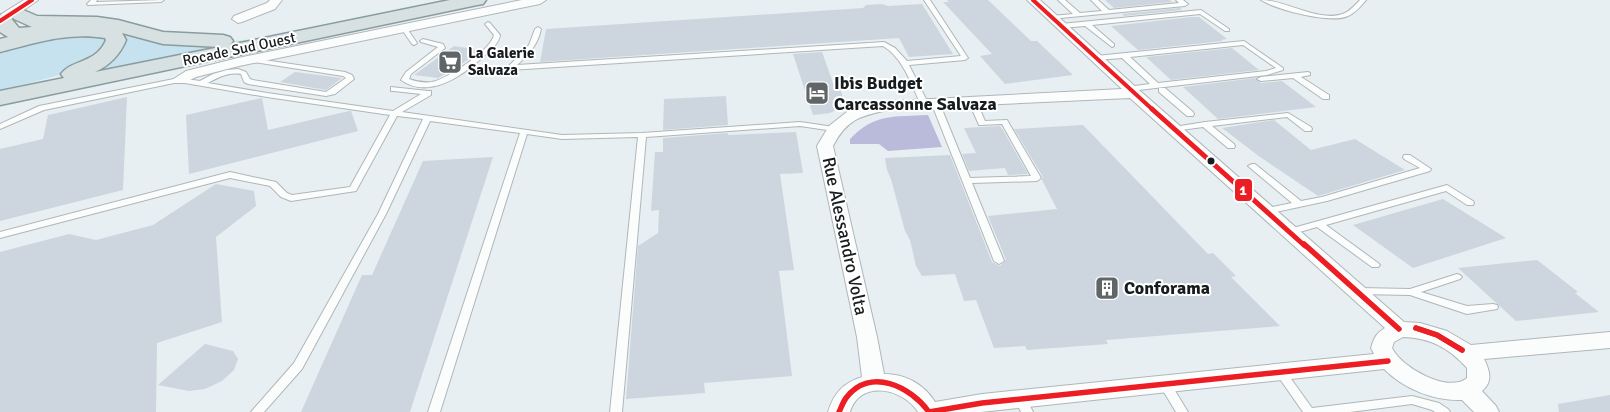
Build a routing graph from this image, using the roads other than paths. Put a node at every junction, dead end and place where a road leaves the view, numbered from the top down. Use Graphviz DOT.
graph roads {
  1 [pos="94,0"];
  2 [pos="161,0"];
  3 [pos="477,0"];
  4 [pos="540,0"];
  5 [pos="927,0"];
  6 [pos="1033,0"];
  7 [pos="1061,0"];
  8 [pos="1094,0"];
  9 [pos="1179,0"];
  10 [pos="1264,0"];
  11 [pos="1363,0"];
  12 [pos="276,4"];
  13 [pos="1107,12"];
  14 [pos="1078,15"];
  15 [pos="238,19"];
  16 [pos="1057,22"];
  17 [pos="13,23"];
  18 [pos="1086,23"];
  19 [pos="400,24"];
  20 [pos="488,24"];
  21 [pos="538,29"];
  22 [pos="1227,30"];
  23 [pos="423,41"];
  24 [pos="414,43"];
  25 [pos="1112,45"];
  26 [pos="1124,56"];
  27 [pos="1096,58"];
  28 [pos="250,60"];
  29 [pos="905,63"];
  30 [pos="148,68"];
  31 [pos="1308,74"];
  32 [pos="1294,76"];
  33 [pos="179,80"];
  34 [pos="200,84"];
  35 [pos="1159,88"];
  36 [pos="394,89"];
  37 [pos="1132,91"];
  38 [pos="0,96"];
  39 [pos="1326,98"];
  40 [pos="972,100"];
  41 [pos="929,102"];
  42 [pos="0,108"];
  43 [pos="42,108"];
  44 [pos="395,113"];
  45 [pos="1190,114"];
  46 [pos="428,117"];
  47 [pos="0,120"];
  48 [pos="1205,124"];
  49 [pos="0,127"];
  50 [pos="834,129"];
  51 [pos="1174,129"];
  52 [pos="1308,129"];
  53 [pos="524,132"];
  54 [pos="642,135"];
  55 [pos="1231,146"];
  56 [pos="1407,158"];
  57 [pos="1252,166"];
  58 [pos="967,182"];
  59 [pos="1298,203"];
  60 [pos="1470,203"];
  61 [pos="1266,211"];
  62 [pos="1319,224"];
  63 [pos="1289,232"];
  64 [pos="0,235"];
  65 [pos="999,261"];
  66 [pos="1375,265"];
  67 [pos="1457,277"];
  68 [pos="1356,292"];
  69 [pos="1410,292"];
  70 [pos="1493,307"];
  71 [pos="1399,329"];
  72 [pos="1610,340"];
  73 [pos="1467,353"];
  74 [pos="1388,361"];
  75 [pos="1280,372"];
  76 [pos="874,382"];
  77 [pos="1165,384"];
  78 [pos="1466,390"];
  79 [pos="1024,405"];
  80 [pos="257,412"];
  81 [pos="434,412"];
  82 [pos="616,412"];
  83 [pos="839,412"];
  84 [pos="929,412"];
  85 [pos="1182,412"];
  86 [pos="1309,412"];
  87 [pos="1314,412"];
  88 [pos="1444,412"];
  89 [pos="1488,412"];
  1 -- 2 [label="lane"];
  3 -- 19 [label="main road, Rocade Sud Ouest"];
  4 -- 28 [label="street"];
  5 -- 29 [label="lane"];
  6 -- 16 [label="street"];
  7 -- 14 [label="lane"];
  8 -- 13 [label="lane"];
  9 -- 13 [label="lane"];
  10 -- 11 [label="lane"];
  12 -- 15 [label="street"];
  13 -- 14 [label="lane"];
  14 -- 16 [label="lane"];
  16 -- 18 [label="lane"];
  16 -- 27 [label="street"];
  17 -- 19 [label="main road"];
  17 -- 38 [label="main road"];
  18 -- 22 [label="lane"];
  18 -- 25 [label="lane"];
  19 -- 24 [label="lane"];
  19 -- 30 [label="main road, Rocade Sud Ouest"];
  20 -- 23 [label="lane"];
  21 -- 29 [label="lane"];
  26 -- 27 [label="lane"];
  26 -- 35 [label="lane"];
  26 -- 35 [label="lane"];
  27 -- 37 [label="street"];
  28 -- 33 [label="street"];
  28 -- 34 [label="lane"];
  29 -- 41 [label="lane"];
  30 -- 38 [label="main road, Rocade Sud Ouest"];
  30 -- 42 [label="main road"];
  31 -- 32 [label="lane"];
  32 -- 35 [label="lane"];
  32 -- 39 [label="lane"];
  33 -- 34 [label="lane"];
  33 -- 43 [label="lane"];
  34 -- 44 [label="lane"];
  35 -- 37 [label="lane"];
  35 -- 45 [label="lane"];
  36 -- 44 [label="lane"];
  37 -- 40 [label="street"];
  37 -- 51 [label="street"];
  40 -- 41 [label="street"];
  40 -- 58 [label="lane"];
  41 -- 50 [label="street"];
  41 -- 58 [label="lane"];
  43 -- 47 [label="lane"];
  43 -- 49 [label="lane"];
  44 -- 46 [label="lane"];
  44 -- 64 [label="lane"];
  46 -- 53 [label="lane"];
  46 -- 80 [label="lane"];
  48 -- 51 [label="lane"];
  48 -- 52 [label="lane"];
  48 -- 55 [label="lane"];
  50 -- 54 [label="lane"];
  50 -- 76 [label="street, Rue Alessandro Volta"];
  51 -- 61 [label="street"];
  53 -- 54 [label="lane"];
  53 -- 81 [label="lane"];
  54 -- 82 [label="lane"];
  56 -- 59 [label="lane"];
  57 -- 59 [label="lane"];
  58 -- 65 [label="lane"];
  59 -- 61 [label="lane"];
  60 -- 62 [label="lane"];
  61 -- 63 [label="street"];
  62 -- 63 [label="lane"];
  62 -- 66 [label="lane"];
  63 -- 68 [label="street"];
  67 -- 69 [label="lane"];
  68 -- 69 [label="lane"];
  68 -- 71 [label="street"];
  69 -- 70 [label="lane"];
  71 -- 73 [label="street"];
  71 -- 74 [label="street"];
  72 -- 73 [label="street"];
  73 -- 78 [label="street"];
  74 -- 75 [label="street"];
  74 -- 78 [label="street"];
  75 -- 77 [label="street"];
  75 -- 86 [label="lane"];
  76 -- 83 [label="street"];
  76 -- 84 [label="street"];
  77 -- 79 [label="street"];
  77 -- 85 [label="lane"];
  78 -- 89 [label="street"];
  79 -- 84 [label="street"];
  87 -- 88 [label="lane"];
}
